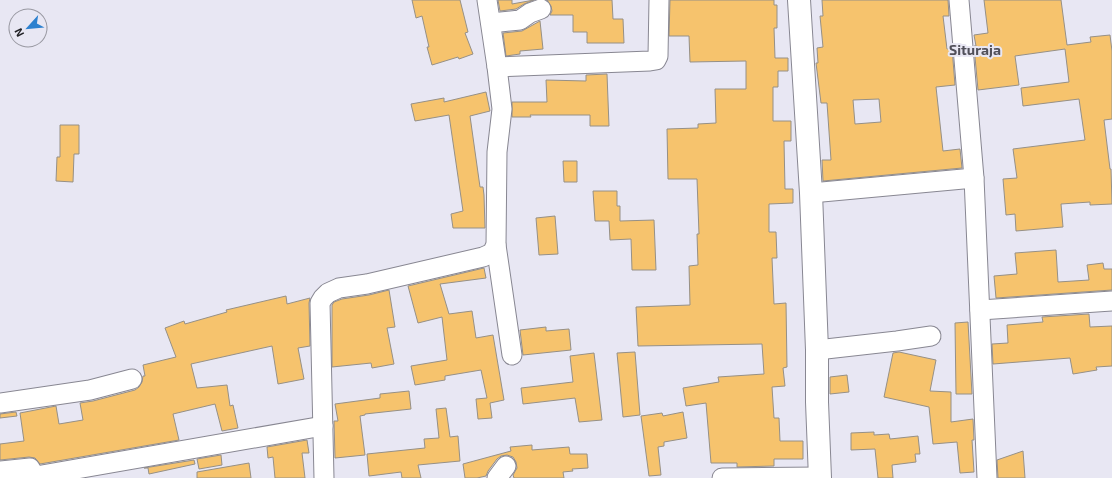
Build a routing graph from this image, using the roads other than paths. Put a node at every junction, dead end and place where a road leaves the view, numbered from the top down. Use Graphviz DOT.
graph roads {
  1 [pos="487,0"];
  2 [pos="659,0"];
  3 [pos="799,0"];
  4 [pos="960,0"];
  5 [pos="542,8"];
  6 [pos="491,23"];
  7 [pos="497,67"];
  8 [pos="974,178"];
  9 [pos="810,193"];
  10 [pos="496,245"];
  11 [pos="1112,301"];
  12 [pos="980,310"];
  13 [pos="931,336"];
  14 [pos="817,350"];
  15 [pos="512,355"];
  16 [pos="132,379"];
  17 [pos="0,403"];
  18 [pos="323,426"];
  19 [pos="0,470"];
  20 [pos="820,477"];
  21 [pos="324,478"];
  22 [pos="722,478"];
  23 [pos="987,478"];
  1 -- 6 [label="street"];
  2 -- 7 [label="street"];
  3 -- 9 [label="main road"];
  4 -- 8 [label="street"];
  5 -- 6 [label="street"];
  6 -- 7 [label="street"];
  7 -- 10 [label="street"];
  8 -- 9 [label="street"];
  8 -- 12 [label="street"];
  9 -- 14 [label="main road"];
  10 -- 15 [label="street"];
  10 -- 18 [label="street"];
  11 -- 12 [label="street"];
  12 -- 23 [label="street"];
  13 -- 14 [label="street"];
  14 -- 20 [label="main road"];
  16 -- 17 [label="street"];
  18 -- 19 [label="street"];
  18 -- 21 [label="street"];
  20 -- 22 [label="street"];
}
